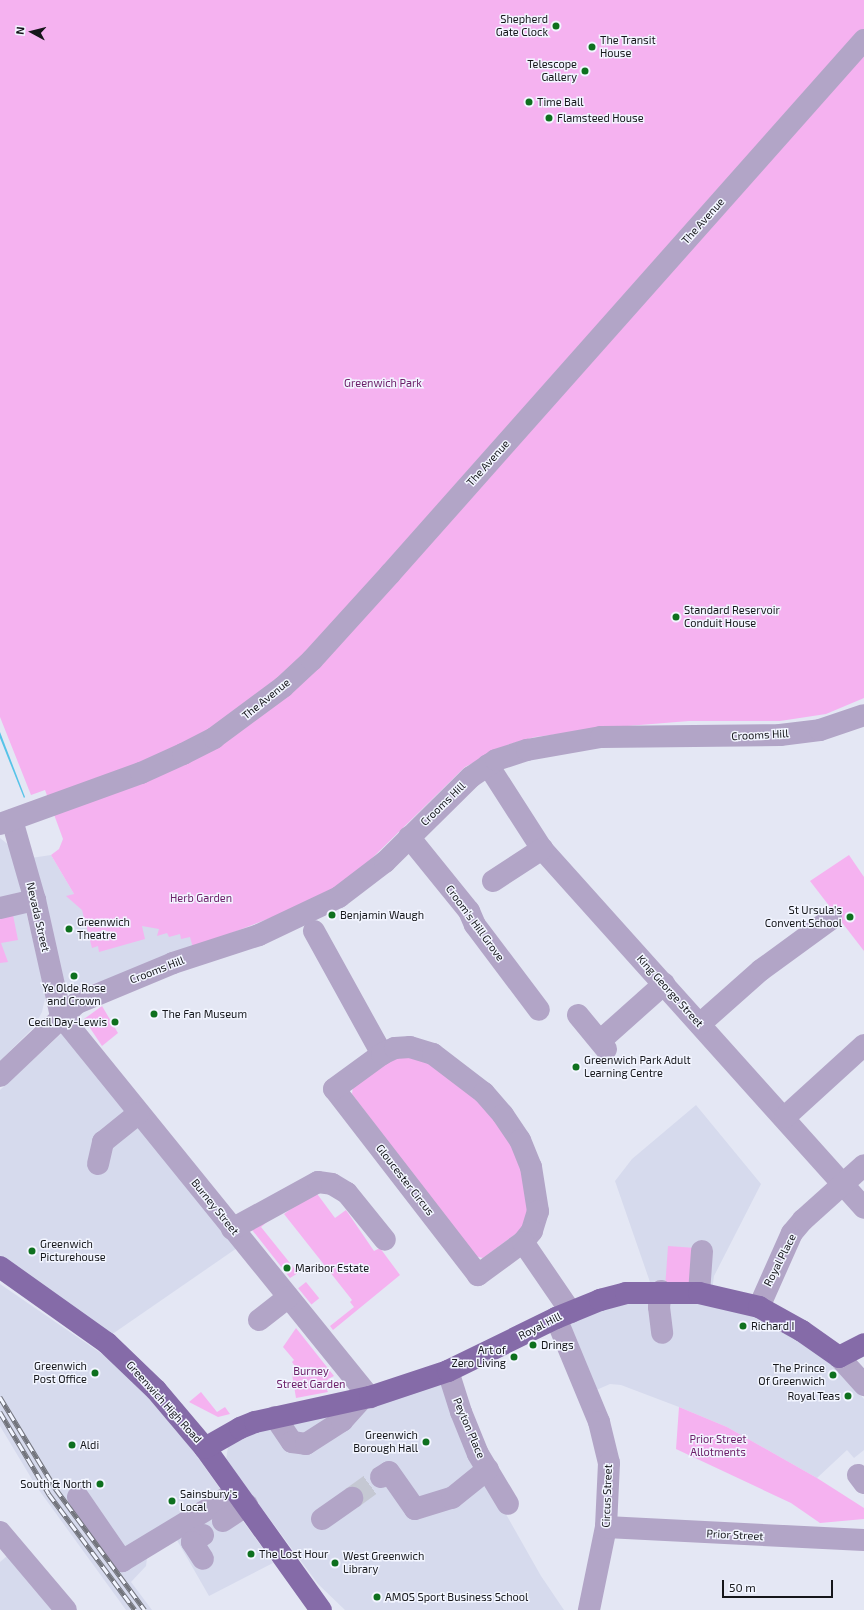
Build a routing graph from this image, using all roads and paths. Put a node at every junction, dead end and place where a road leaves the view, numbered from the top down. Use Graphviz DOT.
graph roads {
  1 [pos="864,40"];
  2 [pos="864,715"];
  3 [pos="488,765"];
  4 [pos="6,822"];
  5 [pos="409,837"];
  6 [pos="542,849"];
  7 [pos="493,881"];
  8 [pos="35,900"];
  9 [pos="0,908"];
  10 [pos="831,919"];
  11 [pos="314,931"];
  12 [pos="664,984"];
  13 [pos="539,1010"];
  14 [pos="578,1015"];
  15 [pos="61,1016"];
  16 [pos="700,1024"];
  17 [pos="864,1045"];
  18 [pos="382,1054"];
  19 [pos="0,1076"];
  20 [pos="139,1113"];
  21 [pos="785,1117"];
  22 [pos="99,1160"];
  23 [pos="864,1165"];
  24 [pos="843,1184"];
  25 [pos="864,1208"];
  26 [pos="232,1229"];
  27 [pos="385,1240"];
  28 [pos="523,1242"];
  29 [pos="702,1251"];
  30 [pos="0,1267"];
  31 [pos="661,1291"];
  32 [pos="699,1293"];
  33 [pos="288,1297"];
  34 [pos="759,1307"];
  35 [pos="563,1315"];
  36 [pos="260,1320"];
  37 [pos="662,1332"];
  38 [pos="864,1344"];
  39 [pos="839,1357"];
  40 [pos="448,1371"];
  41 [pos="864,1385"];
  42 [pos="365,1398"];
  43 [pos="275,1417"];
  44 [pos="205,1448"];
  45 [pos="488,1469"];
  46 [pos="382,1477"];
  47 [pos="78,1497"];
  48 [pos="352,1498"];
  49 [pos="242,1499"];
  50 [pos="508,1504"];
  51 [pos="322,1519"];
  52 [pos="223,1522"];
  53 [pos="606,1527"];
  54 [pos="0,1532"];
  55 [pos="203,1535"];
  56 [pos="864,1540"];
  57 [pos="203,1559"];
  58 [pos="66,1610"];
  59 [pos="321,1610"];
  60 [pos="589,1610"];
  1 -- 4 [label="street, The Avenue"];
  2 -- 3 [label="street, Crooms Hill"];
  3 -- 5 [label="street, Crooms Hill"];
  3 -- 6 [label="street, King George Street"];
  4 -- 8 [label="street, Nevada Street"];
  5 -- 13 [label="street, Croom's Hill Grove"];
  5 -- 15 [label="street, Crooms Hill"];
  6 -- 7 [label="street"];
  6 -- 12 [label="street, King George Street"];
  8 -- 9 [label="street"];
  8 -- 15 [label="street, Nevada Street"];
  10 -- 16 [label="street"];
  11 -- 18 [label="street"];
  12 -- 14 [label="street"];
  12 -- 16 [label="street, King George Street"];
  15 -- 19 [label="street, Crooms Hill"];
  15 -- 20 [label="street, Burney Street"];
  16 -- 21 [label="street, King George Street"];
  17 -- 21 [label="street"];
  18 -- 28 [label="street, Gloucester Circus"];
  18 -- 28 [label="street, Gloucester Circus"];
  20 -- 22 [label="street"];
  20 -- 26 [label="street, Burney Street"];
  21 -- 24 [label="street, King George Street"];
  23 -- 24 [label="street, Royal Place"];
  24 -- 25 [label="street, King George Street"];
  24 -- 34 [label="street, Royal Place"];
  26 -- 27 [label="street"];
  26 -- 33 [label="street, Burney Street"];
  28 -- 35 [label="street"];
  29 -- 32 [label="street"];
  30 -- 44 [label="main road, Greenwich High Road"];
  31 -- 32 [label="main road, Royal Hill"];
  31 -- 35 [label="main road, Royal Hill"];
  31 -- 37 [label="street"];
  32 -- 34 [label="main road, Royal Hill"];
  33 -- 36 [label="street"];
  33 -- 42 [label="street, Burney Street"];
  34 -- 39 [label="main road, Royal Hill"];
  35 -- 40 [label="main road, Royal Hill"];
  35 -- 53 [label="street, Circus Street"];
  38 -- 39 [label="main road"];
  39 -- 41 [label="street, Royal Hill"];
  40 -- 42 [label="main road, Royal Hill"];
  40 -- 45 [label="street, Peyton Place"];
  42 -- 43 [label="main road, Royal Hill"];
  42 -- 43 [label="street"];
  43 -- 44 [label="main road, Royal Hill"];
  44 -- 49 [label="main road, Greenwich High Road"];
  45 -- 46 [label="street"];
  45 -- 50 [label="street, Peyton Place"];
  47 -- 49 [label="street"];
  48 -- 51 [label="street"];
  49 -- 52 [label="street"];
  49 -- 59 [label="main road, Greenwich High Road"];
  53 -- 56 [label="street, Prior Street"];
  53 -- 60 [label="street, Circus Street"];
  54 -- 58 [label="street"];
  55 -- 57 [label="street"];
}
